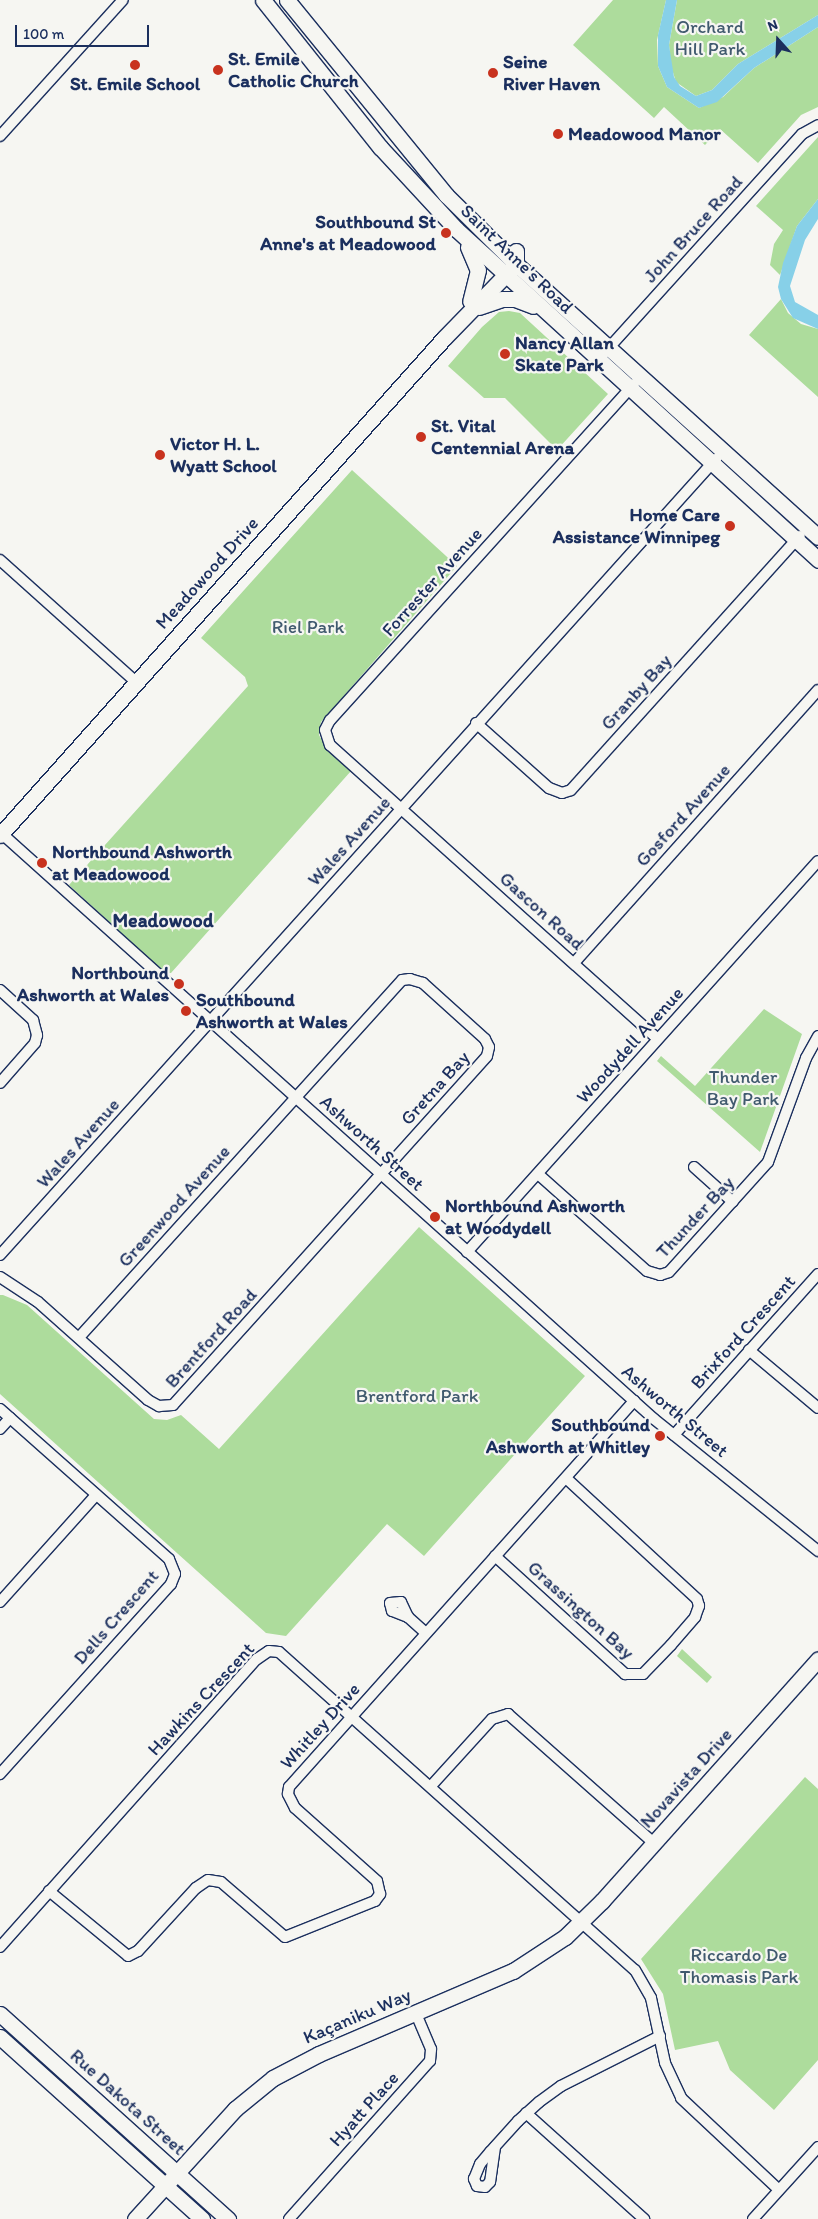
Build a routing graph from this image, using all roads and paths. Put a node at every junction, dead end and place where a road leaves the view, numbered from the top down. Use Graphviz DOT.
graph roads {
  1 [pos="122,0"];
  2 [pos="263,0"];
  3 [pos="287,0"];
  4 [pos="361,95"];
  5 [pos="349,107"];
  6 [pos="818,126"];
  7 [pos="0,136"];
  8 [pos="456,230"];
  9 [pos="512,261"];
  10 [pos="500,273"];
  11 [pos="472,306"];
  12 [pos="545,314"];
  13 [pos="609,348"];
  14 [pos="597,361"];
  15 [pos="641,376"];
  16 [pos="629,389"];
  17 [pos="723,451"];
  18 [pos="712,464"];
  19 [pos="809,529"];
  20 [pos="793,538"];
  21 [pos="0,560"];
  22 [pos="818,560"];
  23 [pos="136,682"];
  24 [pos="818,690"];
  25 [pos="476,723"];
  26 [pos="402,808"];
  27 [pos="0,833"];
  28 [pos="818,861"];
  29 [pos="574,963"];
  30 [pos="0,990"];
  31 [pos="210,1021"];
  32 [pos="818,1036"];
  33 [pos="658,1040"];
  34 [pos="0,1083"];
  35 [pos="296,1099"];
  36 [pos="694,1167"];
  37 [pos="538,1174"];
  38 [pos="381,1175"];
  39 [pos="733,1202"];
  40 [pos="468,1252"];
  41 [pos="0,1256"];
  42 [pos="818,1274"];
  43 [pos="0,1277"];
  44 [pos="79,1338"];
  45 [pos="749,1350"];
  46 [pos="634,1401"];
  47 [pos="0,1408"];
  48 [pos="818,1408"];
  49 [pos="10,1418"];
  50 [pos="0,1429"];
  51 [pos="674,1435"];
  52 [pos="566,1478"];
  53 [pos="96,1495"];
  54 [pos="818,1551"];
  55 [pos="495,1556"];
  56 [pos="0,1602"];
  57 [pos="408,1617"];
  58 [pos="426,1633"];
  59 [pos="818,1659"];
  60 [pos="352,1716"];
  61 [pos="0,1774"];
  62 [pos="431,1786"];
  63 [pos="654,1843"];
  64 [pos="50,1891"];
  65 [pos="582,1922"];
  66 [pos="0,1947"];
  67 [pos="416,2013"];
  68 [pos="0,2014"];
  69 [pos="660,2036"];
  70 [pos="0,2037"];
  71 [pos="526,2113"];
  72 [pos="495,2147"];
  73 [pos="818,2147"];
  74 [pos="171,2179"];
  75 [pos="779,2190"];
  76 [pos="135,2219"];
  77 [pos="202,2219"];
  78 [pos="228,2219"];
  79 [pos="289,2219"];
  80 [pos="644,2219"];
  81 [pos="753,2219"];
  1 -- 7 [label="street"];
  2 -- 5 [label="main road, Saint Anne's Road"];
  3 -- 4 [label="main road, Saint Anne's Road"];
  4 -- 5 [label="main road"];
  4 -- 9 [label="main road, Saint Anne's Road"];
  5 -- 8 [label="main road, Saint Anne's Road"];
  6 -- 13 [label="street, John Bruce Road"];
  8 -- 10 [label="main road, Saint Anne's Road"];
  8 -- 11 [label="main road"];
  9 -- 10 [label="main road, Meadowood Drive"];
  9 -- 13 [label="main road, Saint Anne's Road"];
  10 -- 11 [label="main road, Meadowood Drive"];
  10 -- 12 [label="main road, Saint Anne's Road"];
  11 -- 12 [label="main road"];
  11 -- 23 [label="main road, Meadowood Drive"];
  12 -- 14 [label="main road, Saint Anne's Road"];
  13 -- 14 [label="street, John Bruce Road"];
  13 -- 15 [label="main road, Saint Anne's Road"];
  14 -- 16 [label="main road, Saint Anne's Road"];
  15 -- 16 [label="street, Forrester Avenue"];
  15 -- 17 [label="main road, Saint Anne's Road"];
  16 -- 18 [label="main road, Saint Anne's Road"];
  16 -- 26 [label="street, Forrester Avenue"];
  17 -- 18 [label="street, Wales Avenue"];
  17 -- 19 [label="main road, Saint Anne's Road"];
  18 -- 20 [label="main road, Saint Anne's Road"];
  18 -- 25 [label="street, Wales Avenue"];
  19 -- 20 [label="main road"];
  20 -- 22 [label="main road, Saint Anne's Road"];
  20 -- 25 [label="street, Granby Bay"];
  21 -- 23 [label="street"];
  23 -- 27 [label="main road, Meadowood Drive"];
  24 -- 29 [label="street, Gosford Avenue"];
  25 -- 26 [label="street, Wales Avenue"];
  26 -- 29 [label="street, Gascon Road"];
  26 -- 31 [label="street, Wales Avenue"];
  27 -- 31 [label="street, Ashworth Street"];
  28 -- 33 [label="street, Woodydell Avenue"];
  29 -- 33 [label="street, Gascon Road"];
  30 -- 34 [label="street"];
  31 -- 35 [label="street, Ashworth Street"];
  31 -- 41 [label="street, Wales Avenue"];
  32 -- 39 [label="street, Thunder Bay"];
  33 -- 37 [label="street, Woodydell Avenue"];
  35 -- 38 [label="street, Ashworth Street"];
  35 -- 38 [label="street, Gretna Bay"];
  35 -- 44 [label="street, Greenwood Avenue"];
  36 -- 39 [label="street"];
  37 -- 39 [label="street, Thunder Bay"];
  37 -- 40 [label="street, Woodydell Avenue"];
  38 -- 40 [label="street, Ashworth Street"];
  38 -- 44 [label="street, Brentford Road"];
  40 -- 46 [label="street, Ashworth Street"];
  42 -- 45 [label="street, Brixford Crescent"];
  43 -- 44 [label="street, Brentford Road"];
  45 -- 48 [label="street"];
  45 -- 51 [label="street, Brixford Crescent"];
  46 -- 51 [label="street, Ashworth Street"];
  46 -- 52 [label="street, Whitley Drive"];
  47 -- 49 [label="street, Dells Crescent"];
  49 -- 50 [label="street"];
  49 -- 53 [label="street, Dells Crescent"];
  51 -- 54 [label="street, Ashworth Street"];
  52 -- 55 [label="street, Whitley Drive"];
  52 -- 55 [label="street, Grassington Bay"];
  53 -- 56 [label="street"];
  53 -- 61 [label="street, Dells Crescent"];
  55 -- 58 [label="street, Whitley Drive"];
  57 -- 58 [label="street"];
  58 -- 60 [label="street, Whitley Drive"];
  59 -- 63 [label="main road, Novavista Drive"];
  60 -- 62 [label="street, Hawkins Crescent"];
  60 -- 64 [label="street, Hawkins Crescent"];
  60 -- 64 [label="street, Whitley Drive"];
  62 -- 63 [label="street"];
  62 -- 65 [label="street, Hawkins Crescent"];
  63 -- 65 [label="main road, Novavista Drive"];
  64 -- 66 [label="street, Hawkins Crescent"];
  65 -- 67 [label="main road, Kaçaniku Way"];
  65 -- 69 [label="street, Hawkins Crescent"];
  67 -- 74 [label="main road, Kaçaniku Way"];
  67 -- 79 [label="street, Hyatt Place"];
  68 -- 74 [label="main road, Rue Dakota Street"];
  69 -- 71 [label="street"];
  69 -- 75 [label="street, Hawkins Crescent"];
  70 -- 74 [label="main road, Rue Dakota Street"];
  71 -- 72 [label="street"];
  71 -- 80 [label="street"];
  73 -- 75 [label="street"];
  74 -- 76 [label="main road"];
  74 -- 77 [label="main road, Rue Dakota Street"];
  74 -- 78 [label="main road, Rue Dakota Street"];
  75 -- 81 [label="street"];
}
